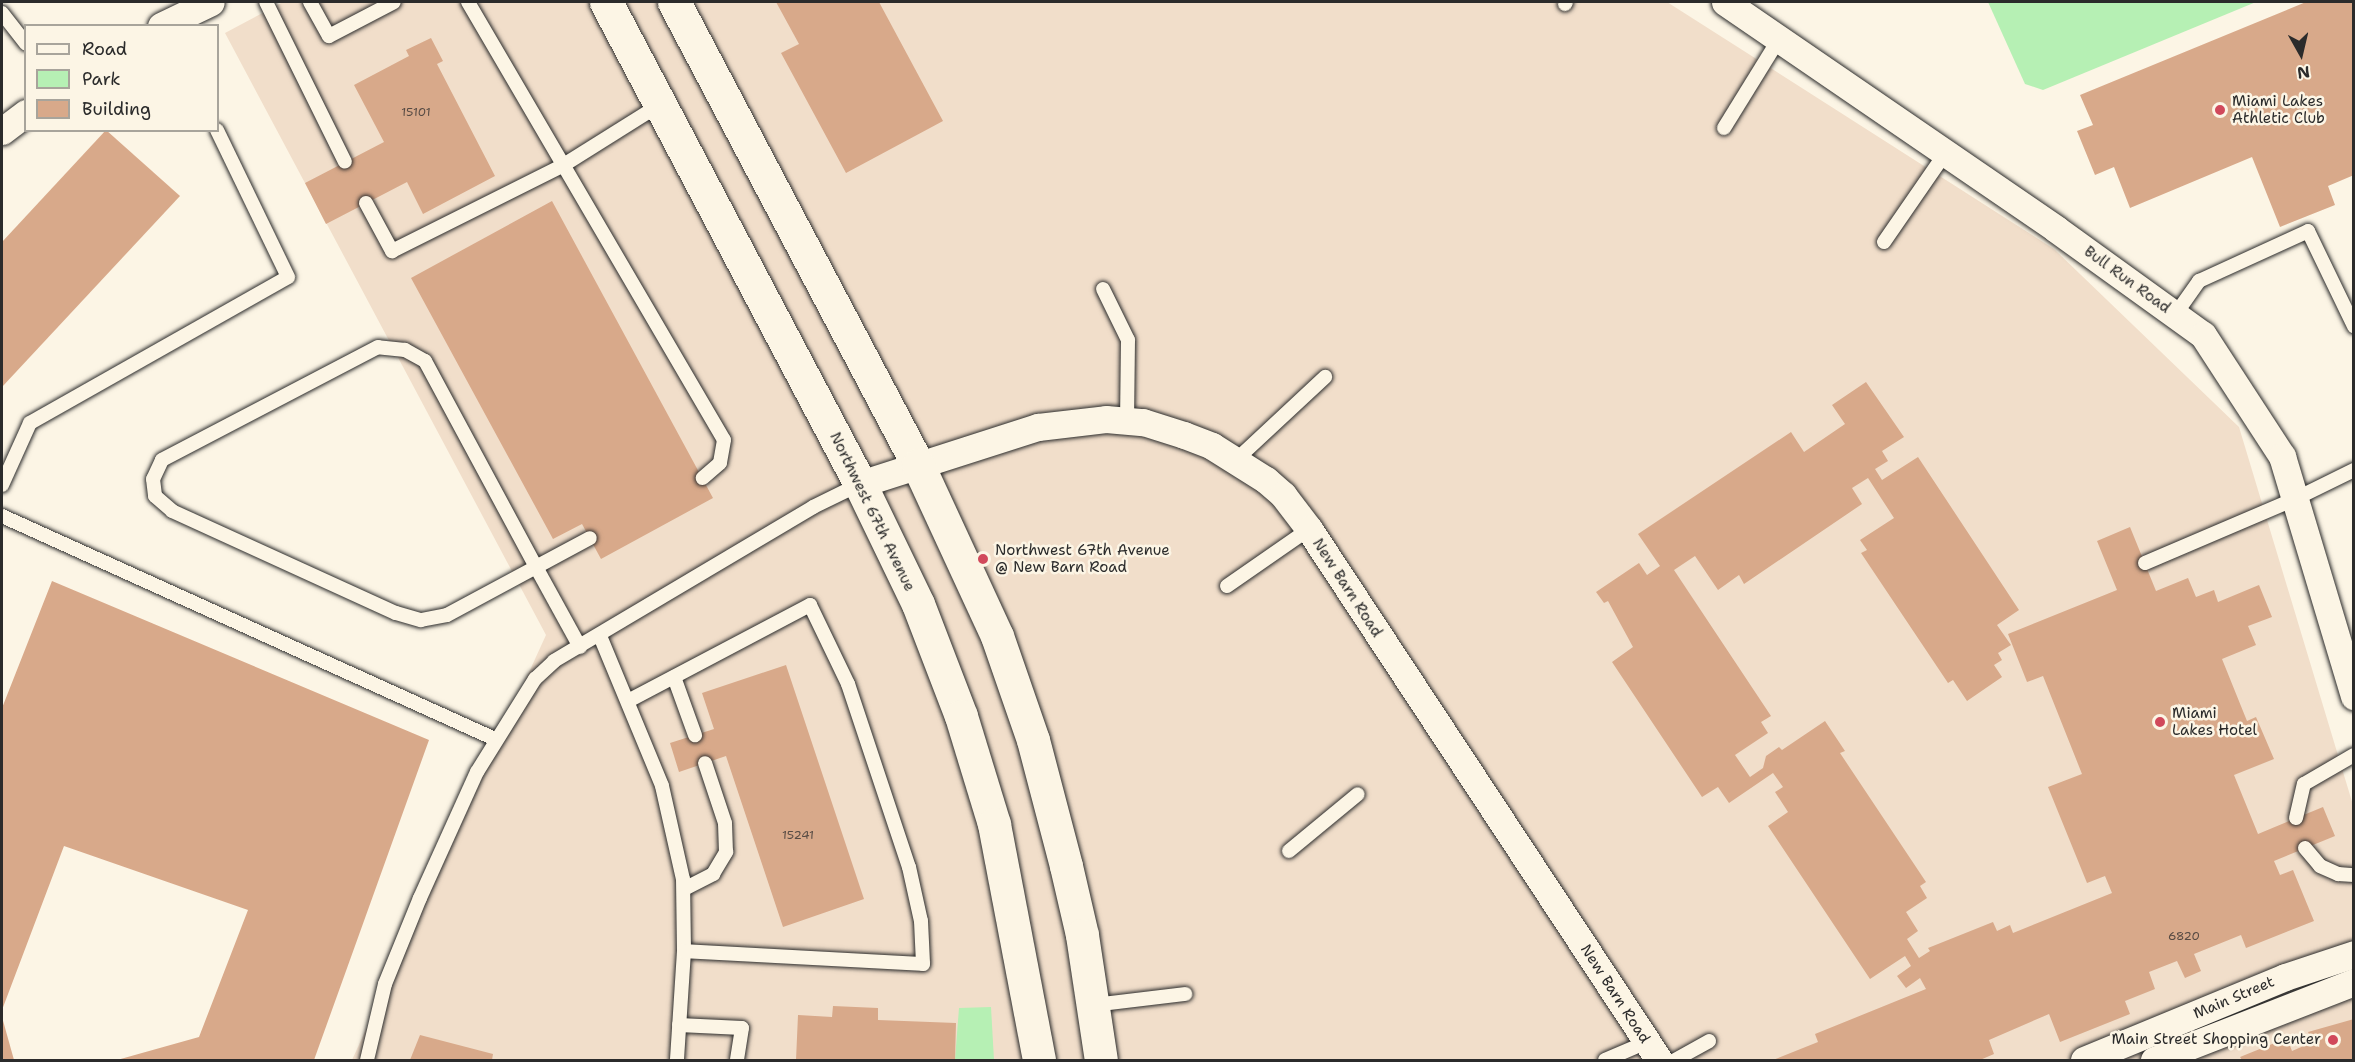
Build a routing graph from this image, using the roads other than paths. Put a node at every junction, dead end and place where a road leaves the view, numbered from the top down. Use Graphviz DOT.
graph roads {
  1 [pos="211,2"];
  2 [pos="266,2"];
  3 [pos="310,2"];
  4 [pos="394,2"];
  5 [pos="468,2"];
  6 [pos="606,2"];
  7 [pos="674,2"];
  8 [pos="1725,2"];
  9 [pos="2,13"];
  10 [pos="166,24"];
  11 [pos="1779,39"];
  12 [pos="24,41"];
  13 [pos="661,105"];
  14 [pos="24,114"];
  15 [pos="1724,128"];
  16 [pos="2,131"];
  17 [pos="218,132"];
  18 [pos="1944,155"];
  19 [pos="345,162"];
  20 [pos="562,166"];
  21 [pos="366,203"];
  22 [pos="1884,242"];
  23 [pos="1103,289"];
  24 [pos="2175,315"];
  25 [pos="2354,327"];
  26 [pos="1325,377"];
  27 [pos="1127,419"];
  28 [pos="1236,460"];
  29 [pos="918,465"];
  30 [pos="2354,470"];
  31 [pos="703,478"];
  32 [pos="860,484"];
  33 [pos="2,485"];
  34 [pos="2295,499"];
  35 [pos="2,516"];
  36 [pos="1309,529"];
  37 [pos="590,538"];
  38 [pos="2145,563"];
  39 [pos="536,567"];
  40 [pos="1227,586"];
  41 [pos="600,636"];
  42 [pos="580,647"];
  43 [pos="674,677"];
  44 [pos="2354,696"];
  45 [pos="628,701"];
  46 [pos="695,735"];
  47 [pos="495,739"];
  48 [pos="2354,755"];
  49 [pos="705,763"];
  50 [pos="1358,794"];
  51 [pos="2296,818"];
  52 [pos="2306,849"];
  53 [pos="1289,851"];
  54 [pos="2354,874"];
  55 [pos="684,890"];
  56 [pos="684,951"];
  57 [pos="2354,954"];
  58 [pos="2354,982"];
  59 [pos="1185,994"];
  60 [pos="1093,1005"];
  61 [pos="679,1025"];
  62 [pos="1709,1041"];
  63 [pos="1653,1051"];
  64 [pos="367,1060"];
  65 [pos="677,1060"];
  66 [pos="737,1060"];
  67 [pos="1039,1060"];
  68 [pos="1101,1060"];
  69 [pos="1605,1060"];
  70 [pos="1675,1060"];
  71 [pos="2084,1060"];
  72 [pos="2154,1060"];
  1 -- 10 [label="street"];
  2 -- 19 [label="lane"];
  3 -- 4 [label="lane"];
  5 -- 20 [label="lane"];
  6 -- 13 [label="main road, Northwest 67th Avenue"];
  7 -- 29 [label="main road"];
  8 -- 11 [label="street, Bull Run Road"];
  9 -- 12 [label="lane"];
  11 -- 15 [label="lane"];
  11 -- 18 [label="street, Bull Run Road"];
  13 -- 20 [label="lane"];
  13 -- 32 [label="main road, Northwest 67th Avenue"];
  14 -- 16 [label="street"];
  17 -- 33 [label="lane"];
  18 -- 22 [label="lane"];
  18 -- 24 [label="street, Bull Run Road"];
  20 -- 21 [label="lane"];
  20 -- 31 [label="lane"];
  23 -- 27 [label="lane"];
  24 -- 25 [label="lane"];
  24 -- 34 [label="street, Bull Run Road"];
  26 -- 28 [label="lane"];
  27 -- 28 [label="street, New Barn Road"];
  27 -- 29 [label="street, New Barn Road"];
  28 -- 36 [label="street, New Barn Road"];
  29 -- 32 [label="street, New Barn Road"];
  29 -- 60 [label="main road"];
  30 -- 34 [label="lane"];
  32 -- 41 [label="lane"];
  32 -- 67 [label="main road, Northwest 67th Avenue"];
  34 -- 38 [label="lane"];
  34 -- 44 [label="street, Bull Run Road"];
  35 -- 47 [label="lane"];
  36 -- 40 [label="lane"];
  36 -- 63 [label="street, New Barn Road"];
  37 -- 39 [label="lane"];
  39 -- 39 [label="lane"];
  39 -- 42 [label="lane"];
  41 -- 42 [label="lane"];
  41 -- 45 [label="lane"];
  42 -- 47 [label="lane"];
  43 -- 45 [label="lane"];
  43 -- 46 [label="lane"];
  43 -- 56 [label="lane"];
  45 -- 55 [label="lane"];
  47 -- 64 [label="lane"];
  48 -- 51 [label="lane"];
  49 -- 55 [label="lane"];
  50 -- 53 [label="lane"];
  52 -- 54 [label="lane"];
  55 -- 56 [label="lane"];
  56 -- 61 [label="lane"];
  57 -- 71 [label="street, Main Street"];
  58 -- 72 [label="street, Main Street"];
  59 -- 60 [label="lane"];
  60 -- 68 [label="main road"];
  61 -- 65 [label="lane"];
  61 -- 66 [label="lane"];
  62 -- 70 [label="lane"];
  63 -- 69 [label="lane"];
}
